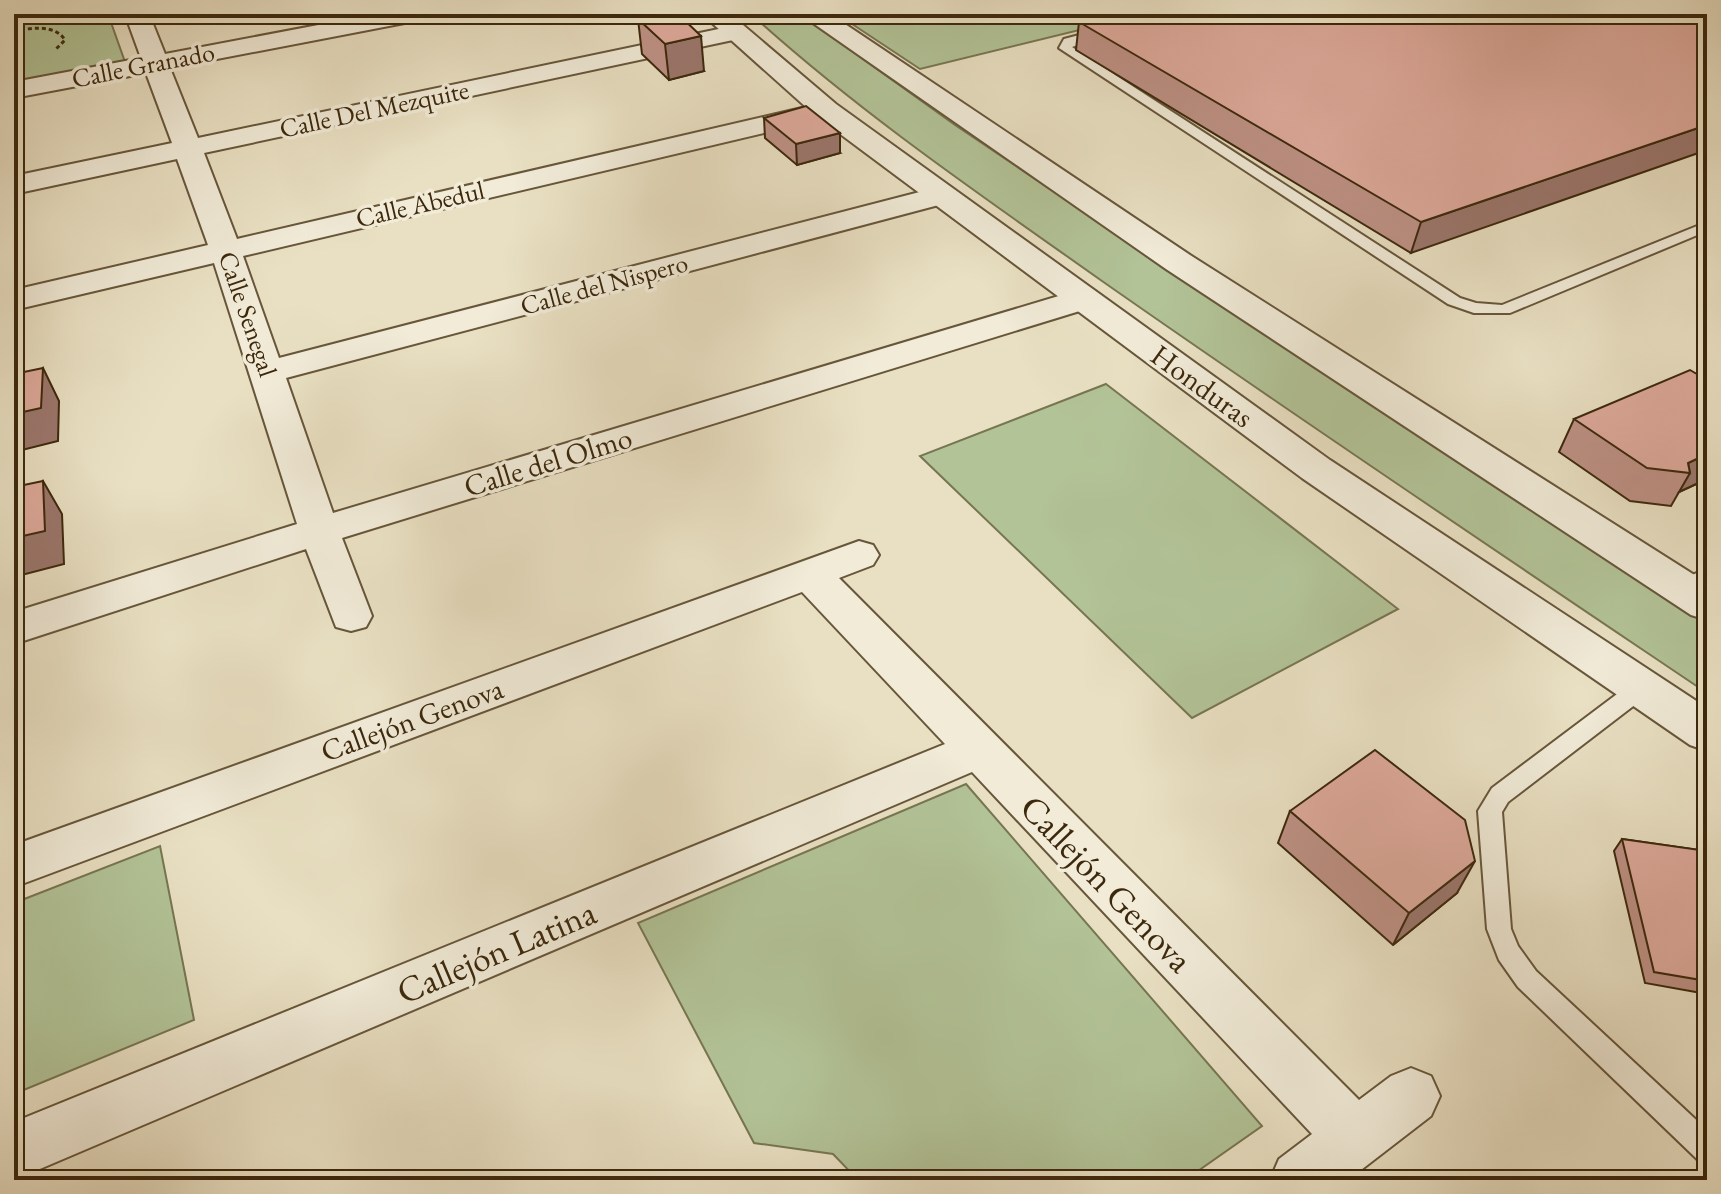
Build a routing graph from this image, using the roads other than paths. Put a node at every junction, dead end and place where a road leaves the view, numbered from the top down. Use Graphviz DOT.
graph roads {
  1 [pos="137,14"];
  2 [pos="415,14"];
  3 [pos="813,14"];
  4 [pos="724,23"];
  5 [pos="1113,31"];
  6 [pos="153,63"];
  7 [pos="14,90"];
  8 [pos="826,110"];
  9 [pos="188,149"];
  10 [pos="14,185"];
  11 [pos="939,196"];
  12 [pos="1707,226"];
  13 [pos="225,248"];
  14 [pos="1084,299"];
  15 [pos="14,300"];
  16 [pos="268,372"];
  17 [pos="319,531"];
  18 [pos="859,555"];
  19 [pos="811,575"];
  20 [pos="1699,589"];
  21 [pos="351,616"];
  22 [pos="14,628"];
  23 [pos="1641,688"];
  24 [pos="1707,732"];
  25 [pos="978,750"];
  26 [pos="14,866"];
  27 [pos="1411,1096"];
  28 [pos="1356,1138"];
  29 [pos="1707,1149"];
  30 [pos="14,1151"];
  31 [pos="1300,1180"];
  1 -- 6 [label="street, Calle Senegal"];
  2 -- 6 [label="street, Calle Granado"];
  3 -- 20 [label="street"];
  4 -- 8 [label="street, Honduras"];
  4 -- 9 [label="street, Calle Del Mezquite"];
  5 -- 12 [label="lane"];
  6 -- 7 [label="street, Calle Granado"];
  6 -- 9 [label="street, Calle Senegal"];
  8 -- 11 [label="street, Honduras"];
  8 -- 13 [label="street, Calle Abedul"];
  9 -- 10 [label="street, Calle Del Mezquite"];
  9 -- 13 [label="street, Calle Senegal"];
  11 -- 14 [label="street, Honduras"];
  11 -- 16 [label="street, Calle del Nispero"];
  13 -- 15 [label="street, Calle Abedul"];
  13 -- 16 [label="street, Calle Senegal"];
  14 -- 17 [label="street, Calle del Olmo"];
  14 -- 23 [label="street, Honduras"];
  16 -- 17 [label="street, Calle Senegal"];
  17 -- 21 [label="street, Calle Senegal"];
  17 -- 22 [label="street, Calle del Olmo"];
  18 -- 19 [label="street, Callejón Genova"];
  19 -- 25 [label="street, Callejón Genova"];
  19 -- 26 [label="street, Callejón Genova"];
  23 -- 24 [label="street, Honduras"];
  23 -- 29 [label="lane"];
  25 -- 28 [label="street, Callejón Genova"];
  25 -- 30 [label="street, Callejón Latina"];
  27 -- 28 [label="street"];
  28 -- 31 [label="street"];
}
